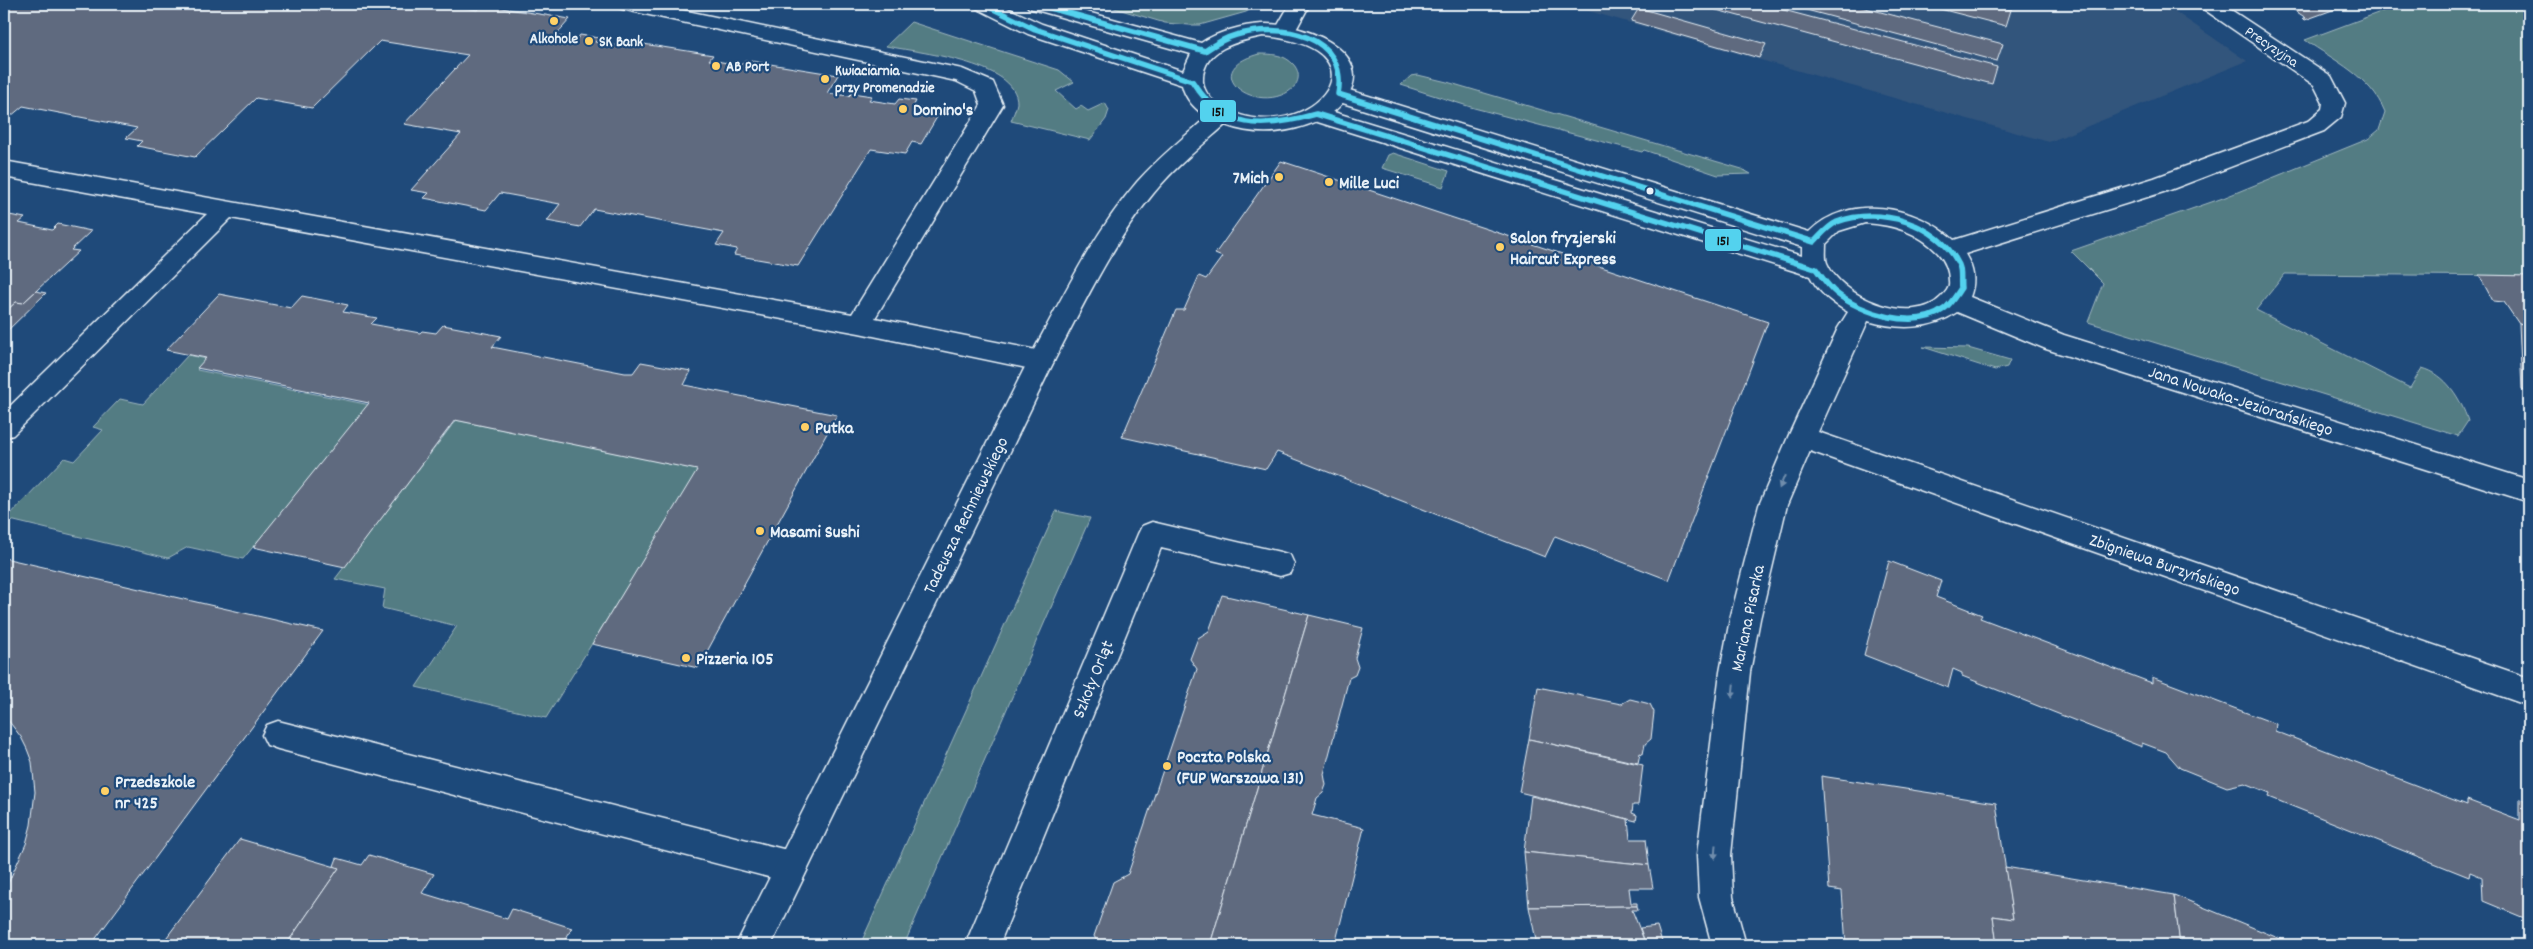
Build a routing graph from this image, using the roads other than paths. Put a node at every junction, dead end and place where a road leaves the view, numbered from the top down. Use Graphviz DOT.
graph roads {
  1 [pos="626,4"];
  2 [pos="983,4"];
  3 [pos="1036,4"];
  4 [pos="1300,4"];
  5 [pos="2209,4"];
  6 [pos="1285,32"];
  7 [pos="1205,51"];
  8 [pos="1192,81"];
  9 [pos="1338,94"];
  10 [pos="1316,114"];
  11 [pos="1222,116"];
  12 [pos="4,169"];
  13 [pos="225,210"];
  14 [pos="1814,242"];
  15 [pos="1950,250"];
  16 [pos="1816,269"];
  17 [pos="1955,300"];
  18 [pos="1863,310"];
  19 [pos="859,324"];
  20 [pos="1041,360"];
  21 [pos="4,428"];
  22 [pos="1801,437"];
  23 [pos="2529,491"];
  24 [pos="1280,564"];
  25 [pos="2529,692"];
  26 [pos="278,735"];
  27 [pos="791,867"];
  28 [pos="752,945"];
  29 [pos="982,945"];
  30 [pos="1729,945"];
  1 -- 19 [label="street"];
  2 -- 8 [label="street"];
  3 -- 7 [label="street"];
  4 -- 6 [label="street"];
  5 -- 15 [label="street, Precyzyjna"];
  6 -- 7 [label="street"];
  6 -- 9 [label="street"];
  7 -- 8 [label="street"];
  8 -- 11 [label="street"];
  9 -- 10 [label="street"];
  9 -- 14 [label="street"];
  10 -- 11 [label="street"];
  10 -- 16 [label="street"];
  11 -- 20 [label="street, Tadeusza Rechniewskiego"];
  12 -- 13 [label="street"];
  13 -- 19 [label="street"];
  13 -- 21 [label="street"];
  14 -- 15 [label="street"];
  14 -- 16 [label="street"];
  15 -- 17 [label="street"];
  16 -- 18 [label="street"];
  17 -- 18 [label="street"];
  17 -- 23 [label="street, Jana Nowaka-Jeziorańskiego"];
  18 -- 22 [label="street, Mariana Pisarka"];
  19 -- 20 [label="street"];
  20 -- 27 [label="street, Tadeusza Rechniewskiego"];
  22 -- 25 [label="street, Zbigniewa Burzyńskiego"];
  22 -- 30 [label="street, Mariana Pisarka, one-way"];
  24 -- 29 [label="street, Szkoły Orląt"];
  26 -- 27 [label="street"];
  27 -- 28 [label="street, Tadeusza Rechniewskiego"];
}
